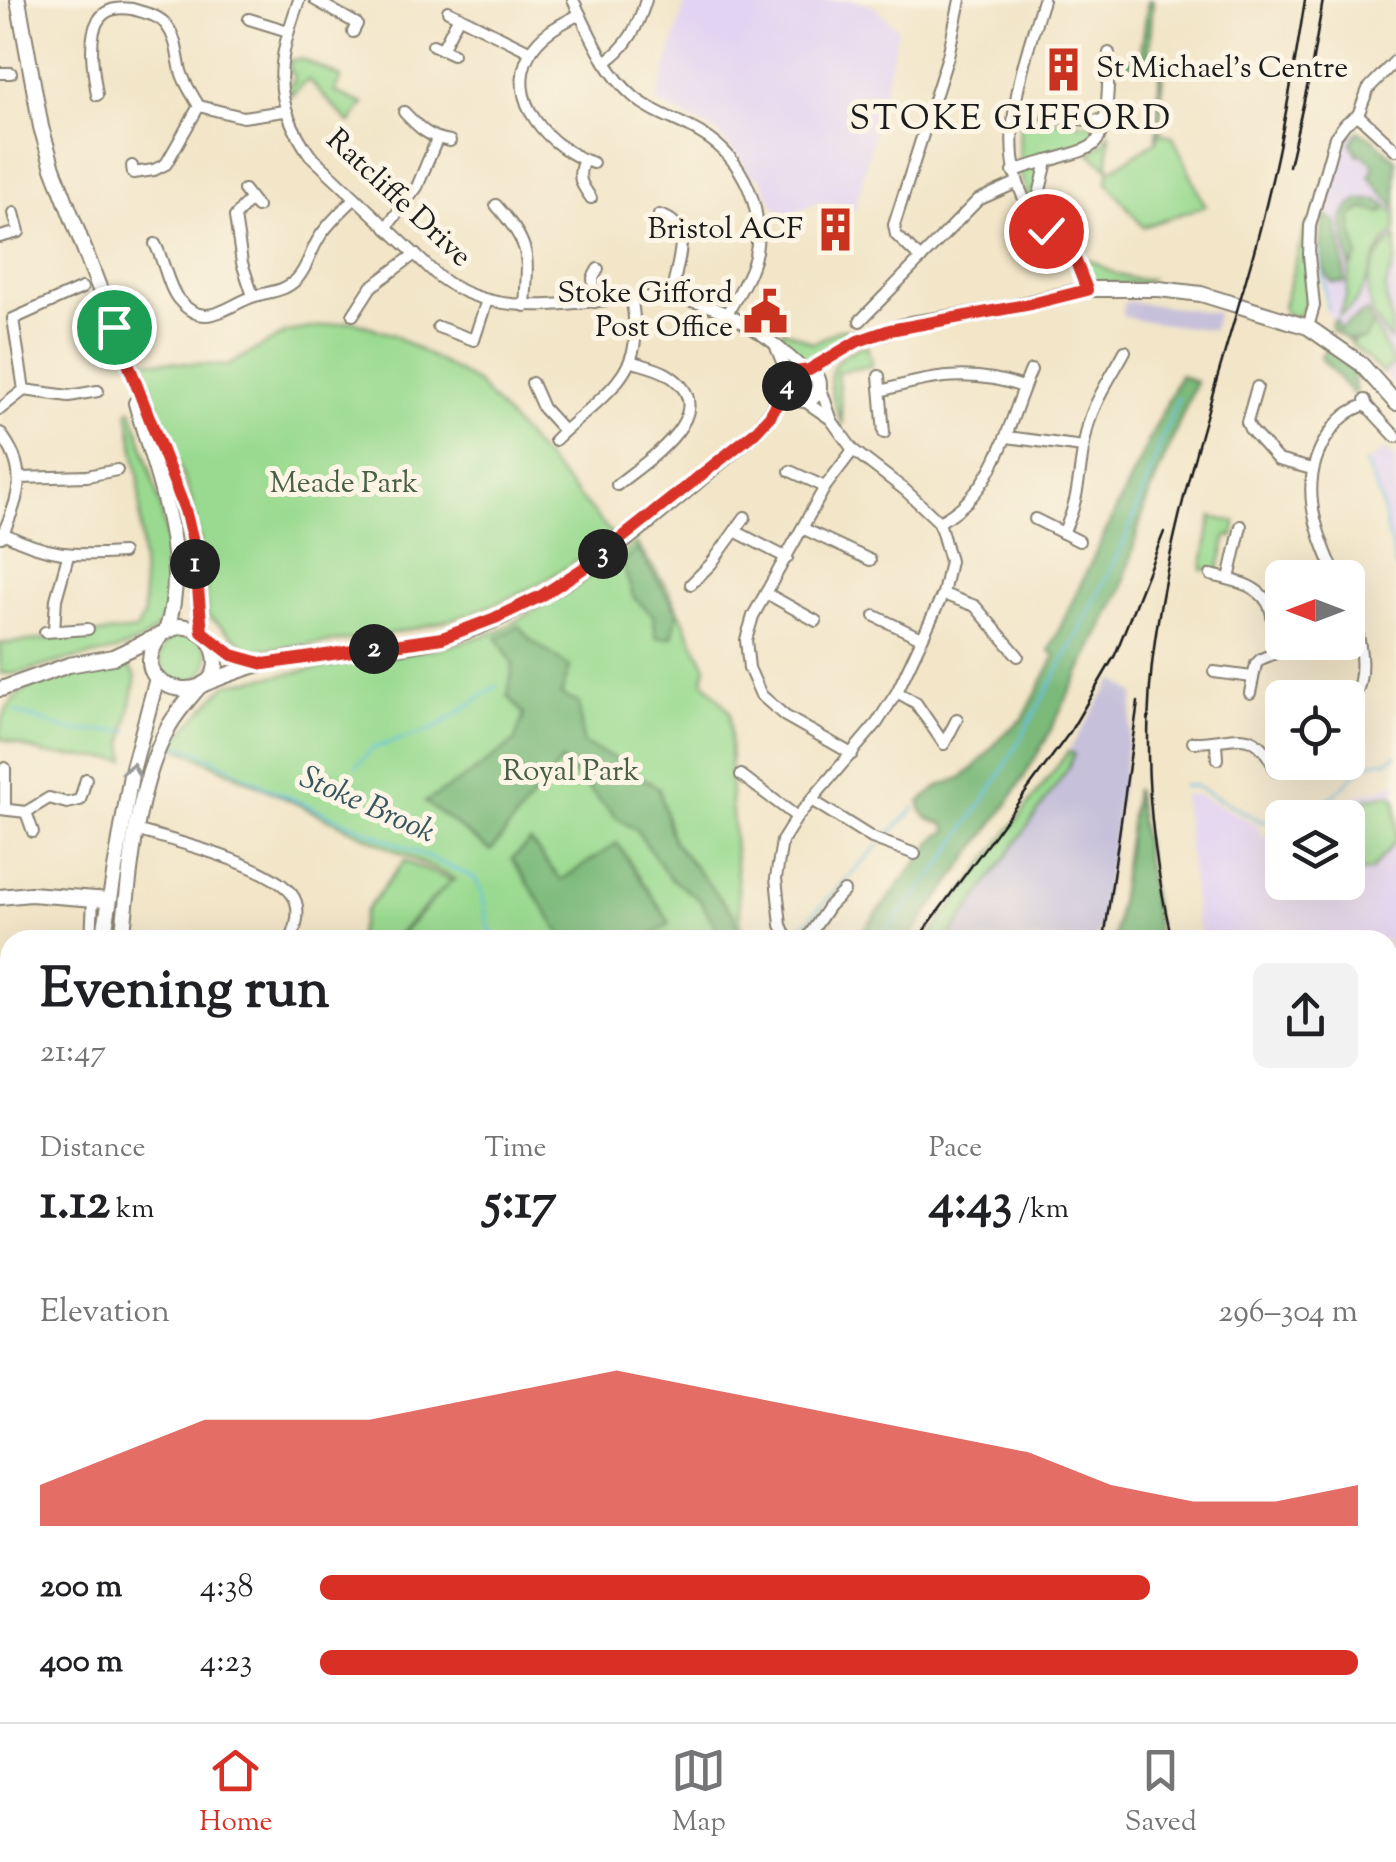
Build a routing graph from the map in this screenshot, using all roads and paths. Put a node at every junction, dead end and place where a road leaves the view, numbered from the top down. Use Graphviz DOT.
graph roads {
  1 [pos="18,0"];
  2 [pos="300,0"];
  3 [pos="314,0"];
  4 [pos="573,0"];
  5 [pos="646,0"];
  6 [pos="960,0"];
  7 [pos="1042,0"];
  8 [pos="92,3"];
  9 [pos="102,12"];
  10 [pos="580,14"];
  11 [pos="254,17"];
  12 [pos="288,30"];
  13 [pos="353,32"];
  14 [pos="443,50"];
  15 [pos="530,52"];
  16 [pos="1109,53"];
  17 [pos="1396,60"];
  18 [pos="604,62"];
  19 [pos="99,90"];
  20 [pos="199,106"];
  21 [pos="284,111"];
  22 [pos="404,112"];
  23 [pos="1358,115"];
  24 [pos="1046,117"];
  25 [pos="1104,121"];
  26 [pos="436,139"];
  27 [pos="450,141"];
  28 [pos="1396,150"];
  29 [pos="1013,153"];
  30 [pos="1034,162"];
  31 [pos="1046,162"];
  32 [pos="132,166"];
  33 [pos="1015,177"];
  34 [pos="250,198"];
  35 [pos="355,198"];
  36 [pos="591,198"];
  37 [pos="503,207"];
  38 [pos="14,213"];
  39 [pos="666,214"];
  40 [pos="1034,216"];
  41 [pos="386,228"];
  42 [pos="0,236"];
  43 [pos="162,248"];
  44 [pos="415,254"];
  45 [pos="921,259"];
  46 [pos="592,274"];
  47 [pos="82,288"];
  48 [pos="1087,290"];
  49 [pos="253,296"];
  50 [pos="672,298"];
  51 [pos="632,299"];
  52 [pos="487,300"];
  53 [pos="595,302"];
  54 [pos="525,306"];
  55 [pos="354,307"];
  56 [pos="726,315"];
  57 [pos="0,318"];
  58 [pos="13,319"];
  59 [pos="860,321"];
  60 [pos="114,327"];
  61 [pos="438,327"];
  62 [pos="1308,327"];
  63 [pos="776,346"];
  64 [pos="1125,351"];
  65 [pos="630,361"];
  66 [pos="1031,370"];
  67 [pos="812,375"];
  68 [pos="879,376"];
  69 [pos="789,381"];
  70 [pos="1024,387"];
  71 [pos="1257,388"];
  72 [pos="24,390"];
  73 [pos="531,390"];
  74 [pos="98,391"];
  75 [pos="880,391"];
  76 [pos="801,400"];
  77 [pos="1396,403"];
  78 [pos="0,409"];
  79 [pos="770,416"];
  80 [pos="832,421"];
  81 [pos="564,430"];
  82 [pos="0,433"];
  83 [pos="884,433"];
  84 [pos="1396,436"];
  85 [pos="1007,437"];
  86 [pos="555,440"];
  87 [pos="1083,446"];
  88 [pos="853,450"];
  89 [pos="1312,469"];
  90 [pos="117,470"];
  91 [pos="797,470"];
  92 [pos="20,478"];
  93 [pos="617,484"];
  94 [pos="825,488"];
  95 [pos="745,518"];
  96 [pos="1035,519"];
  97 [pos="939,522"];
  98 [pos="804,529"];
  99 [pos="735,531"];
  100 [pos="1242,532"];
  101 [pos="1063,533"];
  102 [pos="1,535"];
  103 [pos="1079,540"];
  104 [pos="122,553"];
  105 [pos="68,556"];
  106 [pos="787,558"];
  107 [pos="870,560"];
  108 [pos="1330,560"];
  109 [pos="1210,575"];
  110 [pos="1228,579"];
  111 [pos="690,584"];
  112 [pos="766,594"];
  113 [pos="943,594"];
  114 [pos="1265,600"];
  115 [pos="875,616"];
  116 [pos="816,622"];
  117 [pos="88,630"];
  118 [pos="164,633"];
  119 [pos="204,634"];
  120 [pos="921,638"];
  121 [pos="1022,640"];
  122 [pos="113,657"];
  123 [pos="1265,657"];
  124 [pos="264,664"];
  125 [pos="1222,669"];
  126 [pos="156,677"];
  127 [pos="1252,677"];
  128 [pos="200,686"];
  129 [pos="0,688"];
  130 [pos="897,692"];
  131 [pos="1250,693"];
  132 [pos="0,703"];
  133 [pos="957,719"];
  134 [pos="1193,742"];
  135 [pos="1216,742"];
  136 [pos="944,744"];
  137 [pos="1265,749"];
  138 [pos="956,752"];
  139 [pos="852,754"];
  140 [pos="1217,760"];
  141 [pos="6,768"];
  142 [pos="741,775"];
  143 [pos="86,779"];
  144 [pos="813,801"];
  145 [pos="2,808"];
  146 [pos="26,812"];
  147 [pos="797,816"];
  148 [pos="128,828"];
  149 [pos="33,832"];
  150 [pos="915,854"];
  151 [pos="128,870"];
  152 [pos="844,891"];
  153 [pos="0,897"];
  154 [pos="101,900"];
  155 [pos="94,930"];
  156 [pos="103,930"];
  157 [pos="123,930"];
  158 [pos="295,930"];
  159 [pos="782,930"];
  160 [pos="813,930"];
  1 -- 60 [label="street"];
  2 -- 12 [label="street"];
  3 -- 13 [label="street"];
  4 -- 10 [label="street"];
  5 -- 18 [label="street"];
  6 -- 45 [label="street"];
  7 -- 29 [label="street"];
  8 -- 9 [label="street"];
  9 -- 19 [label="street"];
  9 -- 20 [label="street"];
  10 -- 15 [label="street"];
  10 -- 18 [label="street"];
  11 -- 12 [label="street"];
  12 -- 21 [label="street"];
  14 -- 15 [label="street"];
  15 -- 36 [label="street"];
  16 -- 25 [label="street"];
  17 -- 23 [label="street"];
  18 -- 56 [label="street"];
  20 -- 21 [label="street"];
  20 -- 32 [label="street"];
  21 -- 35 [label="street, Ratcliffe Drive"];
  22 -- 26 [label="street"];
  23 -- 28 [label="street"];
  23 -- 62 [label="street"];
  24 -- 25 [label="street"];
  25 -- 31 [label="street"];
  26 -- 27 [label="street"];
  26 -- 41 [label="street"];
  29 -- 30 [label="street"];
  29 -- 33 [label="street"];
  30 -- 31 [label="street"];
  30 -- 33 [label="street"];
  31 -- 40 [label="street"];
  33 -- 40 [label="street"];
  33 -- 45 [label="street"];
  34 -- 49 [label="street"];
  35 -- 41 [label="street, Ratcliffe Drive"];
  35 -- 49 [label="street"];
  37 -- 54 [label="street"];
  38 -- 42 [label="street"];
  39 -- 50 [label="street"];
  40 -- 48 [label="street"];
  41 -- 44 [label="street, Ratcliffe Drive"];
  43 -- 49 [label="street"];
  44 -- 52 [label="street, Ratcliffe Drive"];
  44 -- 55 [label="street"];
  45 -- 59 [label="street"];
  46 -- 53 [label="street"];
  47 -- 58 [label="street"];
  48 -- 62 [label="street"];
  48 -- 67 [label="street"];
  50 -- 51 [label="street, Ratcliffe Drive"];
  50 -- 56 [label="street, Ratcliffe Drive"];
  51 -- 53 [label="street, Ratcliffe Drive"];
  51 -- 65 [label="street"];
  52 -- 54 [label="street, Ratcliffe Drive"];
  52 -- 61 [label="street"];
  53 -- 54 [label="street, Ratcliffe Drive"];
  56 -- 63 [label="street, Ratcliffe Drive"];
  57 -- 58 [label="street"];
  58 -- 72 [label="street"];
  60 -- 118 [label="street"];
  60 -- 119 [label="street"];
  62 -- 77 [label="street"];
  63 -- 67 [label="street, Ratcliffe Drive"];
  63 -- 69 [label="street"];
  64 -- 87 [label="street"];
  65 -- 81 [label="street"];
  65 -- 93 [label="street"];
  66 -- 70 [label="street"];
  67 -- 69 [label="street"];
  67 -- 76 [label="street"];
  67 -- 80 [label="street"];
  68 -- 75 [label="street"];
  69 -- 76 [label="street"];
  69 -- 79 [label="street"];
  70 -- 75 [label="street"];
  70 -- 85 [label="street"];
  71 -- 89 [label="street"];
  72 -- 74 [label="street"];
  72 -- 78 [label="street"];
  73 -- 81 [label="street"];
  75 -- 83 [label="street"];
  76 -- 79 [label="street"];
  76 -- 80 [label="street"];
  79 -- 124 [label="street"];
  80 -- 88 [label="street"];
  81 -- 86 [label="street"];
  82 -- 92 [label="street"];
  84 -- 89 [label="street"];
  85 -- 87 [label="street"];
  85 -- 97 [label="street"];
  87 -- 101 [label="street"];
  88 -- 94 [label="street"];
  88 -- 97 [label="street"];
  89 -- 108 [label="street"];
  90 -- 92 [label="street"];
  91 -- 94 [label="street"];
  92 -- 102 [label="street"];
  94 -- 98 [label="street"];
  95 -- 99 [label="street"];
  96 -- 101 [label="street"];
  97 -- 113 [label="street"];
  98 -- 106 [label="street"];
  98 -- 107 [label="street"];
  99 -- 106 [label="street"];
  99 -- 111 [label="street"];
  100 -- 110 [label="street"];
  101 -- 103 [label="street"];
  102 -- 105 [label="street"];
  104 -- 105 [label="street"];
  105 -- 117 [label="street"];
  106 -- 112 [label="street"];
  109 -- 110 [label="street"];
  110 -- 114 [label="street"];
  112 -- 116 [label="street"];
  112 -- 139 [label="street"];
  113 -- 120 [label="street"];
  113 -- 121 [label="street"];
  115 -- 120 [label="street"];
  118 -- 119 [label="street"];
  118 -- 122 [label="street"];
  118 -- 126 [label="street"];
  119 -- 124 [label="street"];
  119 -- 128 [label="street"];
  120 -- 130 [label="street"];
  122 -- 126 [label="street"];
  122 -- 129 [label="street"];
  123 -- 127 [label="street"];
  124 -- 128 [label="street"];
  125 -- 127 [label="street"];
  126 -- 128 [label="street"];
  148 -- 126 [label="street, one-way"];
  127 -- 131 [label="street"];
  128 -- 148 [label="street"];
  129 -- 132 [label="street"];
  130 -- 136 [label="street"];
  130 -- 139 [label="street"];
  133 -- 136 [label="street"];
  134 -- 135 [label="street"];
  135 -- 137 [label="street"];
  135 -- 140 [label="street"];
  136 -- 138 [label="street"];
  139 -- 144 [label="street"];
  141 -- 145 [label="street"];
  142 -- 147 [label="street"];
  143 -- 146 [label="street"];
  144 -- 147 [label="street"];
  144 -- 150 [label="street"];
  145 -- 146 [label="street"];
  146 -- 149 [label="street"];
  147 -- 159 [label="street"];
  148 -- 151 [label="street"];
  148 -- 154 [label="street"];
  148 -- 158 [label="street"];
  151 -- 154 [label="street"];
  151 -- 157 [label="street"];
  152 -- 160 [label="street"];
  153 -- 154 [label="street"];
  154 -- 155 [label="street"];
  154 -- 156 [label="street"];
}
